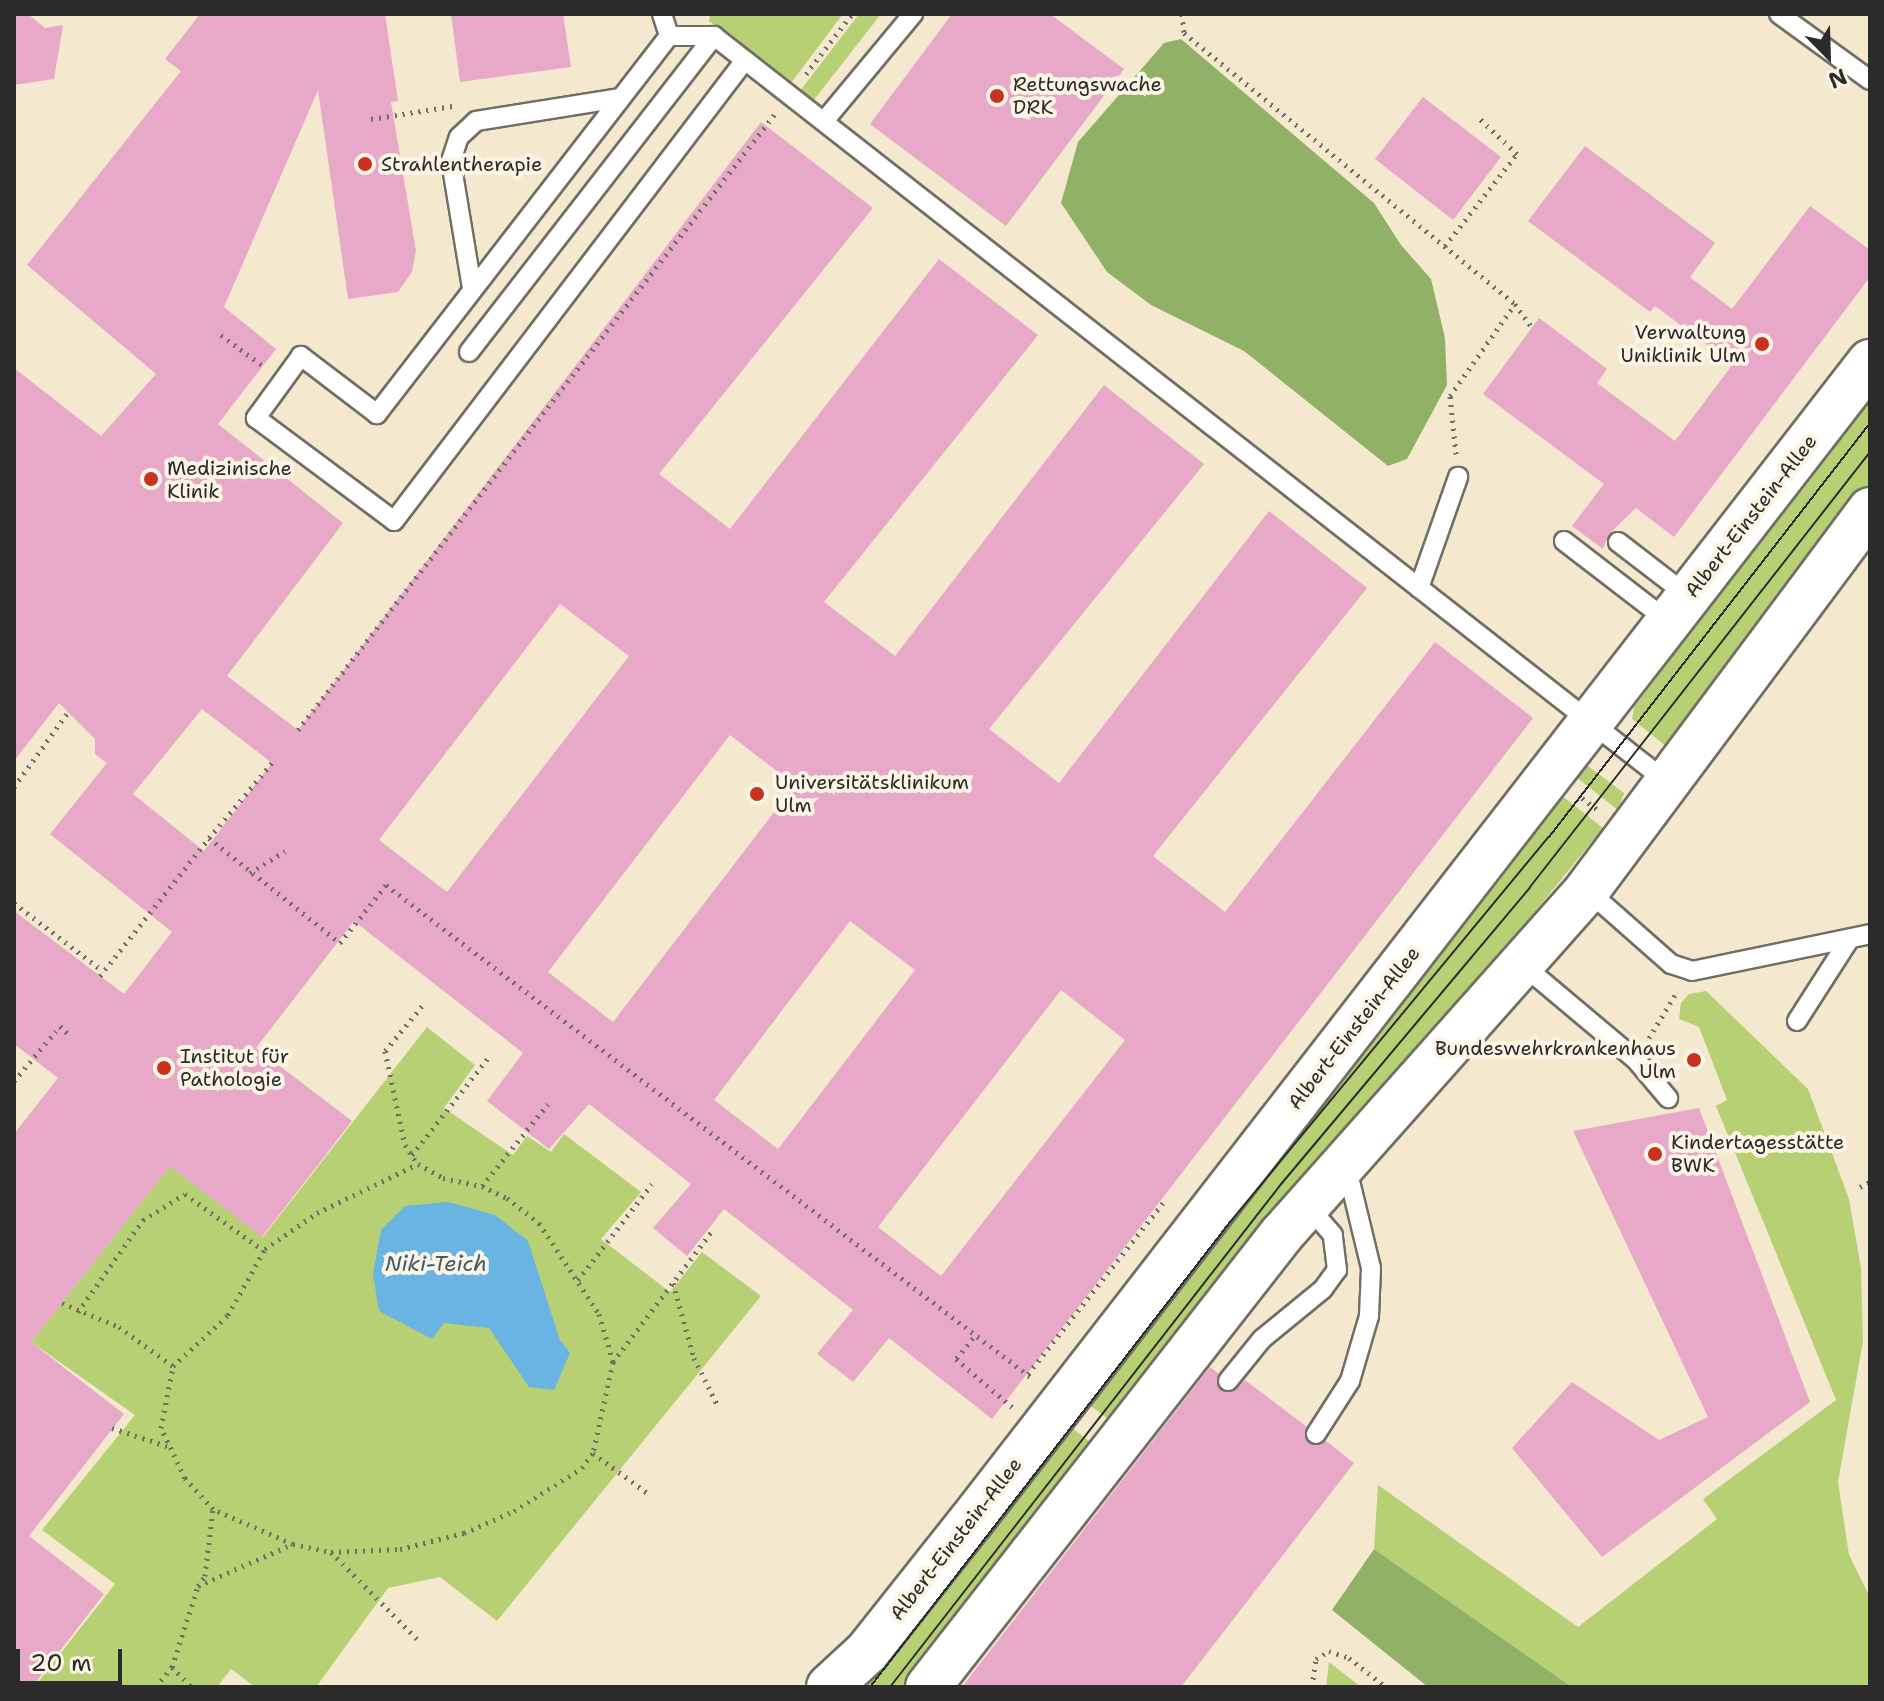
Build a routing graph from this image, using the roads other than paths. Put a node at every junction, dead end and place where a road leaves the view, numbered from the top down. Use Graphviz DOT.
graph roads {
  1 [pos="662,14"];
  2 [pos="913,14"];
  3 [pos="1779,14"];
  4 [pos="669,36"];
  5 [pos="714,36"];
  6 [pos="745,60"];
  7 [pos="1870,80"];
  8 [pos="619,98"];
  9 [pos="825,120"];
  10 [pos="472,288"];
  11 [pos="469,352"];
  12 [pos="1870,362"];
  13 [pos="1458,477"];
  14 [pos="1870,510"];
  15 [pos="1564,541"];
  16 [pos="1618,542"];
  17 [pos="1419,588"];
  18 [pos="1678,609"];
  19 [pos="1591,722"];
  20 [pos="1669,784"];
  21 [pos="1587,890"];
  22 [pos="1870,934"];
  23 [pos="1849,940"];
  24 [pos="1524,966"];
  25 [pos="1797,1021"];
  26 [pos="1668,1098"];
  27 [pos="1349,1156"];
  28 [pos="1307,1205"];
  29 [pos="1228,1381"];
  30 [pos="1316,1434"];
  31 [pos="829,1687"];
  32 [pos="928,1687"];
  1 -- 4 [label="lane"];
  2 -- 9 [label="lane"];
  3 -- 7 [label="lane"];
  4 -- 5 [label="lane"];
  4 -- 8 [label="lane"];
  5 -- 6 [label="lane"];
  5 -- 11 [label="lane"];
  6 -- 9 [label="lane"];
  6 -- 10 [label="lane"];
  8 -- 10 [label="lane"];
  8 -- 10 [label="lane"];
  9 -- 17 [label="lane"];
  12 -- 18 [label="street, Albert-Einstein-Allee"];
  13 -- 17 [label="lane"];
  14 -- 20 [label="street"];
  15 -- 18 [label="lane"];
  16 -- 18 [label="lane"];
  17 -- 19 [label="lane"];
  18 -- 19 [label="street, Albert-Einstein-Allee"];
  19 -- 20 [label="lane"];
  19 -- 31 [label="street, Albert-Einstein-Allee"];
  20 -- 21 [label="street"];
  21 -- 23 [label="lane"];
  21 -- 24 [label="street"];
  22 -- 23 [label="lane"];
  23 -- 25 [label="lane"];
  24 -- 26 [label="lane"];
  24 -- 27 [label="street"];
  27 -- 28 [label="street"];
  27 -- 30 [label="lane"];
  28 -- 29 [label="lane"];
  28 -- 32 [label="street"];
}
